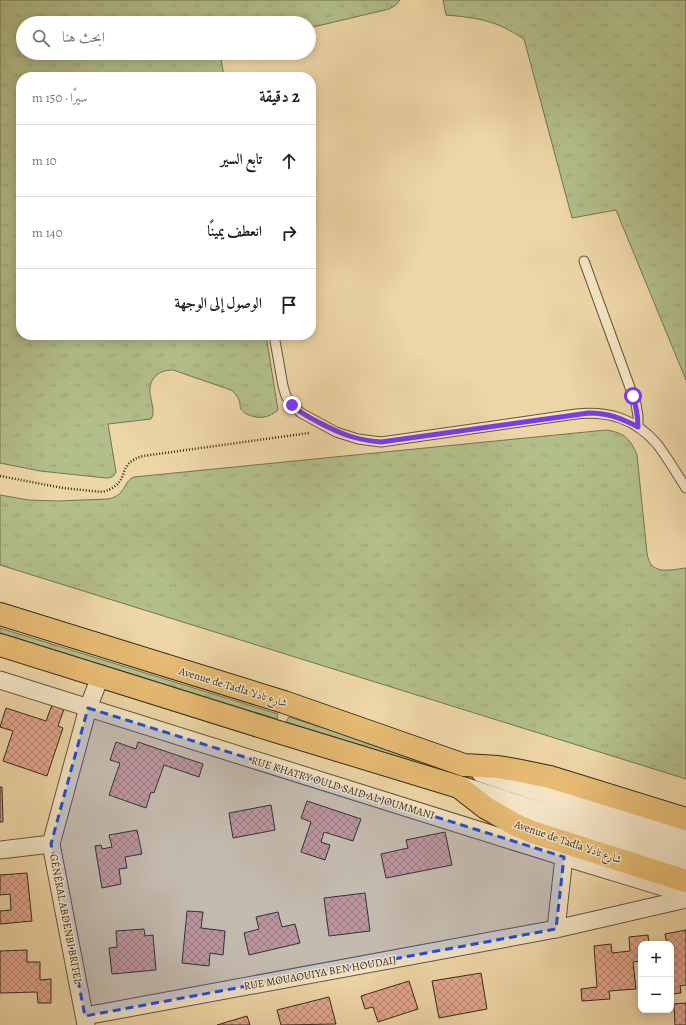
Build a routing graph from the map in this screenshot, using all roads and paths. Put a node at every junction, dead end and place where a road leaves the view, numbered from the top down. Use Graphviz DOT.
graph roads {
  1 [pos="584,261"];
  2 [pos="275,340"];
  3 [pos="638,427"];
  4 [pos="331,429"];
  5 [pos="0,476"];
  6 [pos="686,488"];
  7 [pos="0,614"];
  8 [pos="0,645"];
  9 [pos="100,676"];
  10 [pos="0,680"];
  11 [pos="88,708"];
  12 [pos="464,765"];
  13 [pos="459,787"];
  14 [pos="686,819"];
  15 [pos="686,839"];
  16 [pos="51,844"];
  17 [pos="0,850"];
  18 [pos="564,857"];
  19 [pos="686,860"];
  20 [pos="686,881"];
  21 [pos="686,894"];
  22 [pos="686,899"];
  23 [pos="556,929"];
  24 [pos="85,1020"];
  1 -- 3 [label="lane"];
  2 -- 4 [label="lane"];
  3 -- 4 [label="lane"];
  3 -- 6 [label="lane"];
  4 -- 5 [label="path"];
  7 -- 12 [label="main road, Avenue de Tadla شارع تادلا"];
  8 -- 9 [label="main road, Avenue de Tadla شارع تادلا"];
  9 -- 11 [label="street, GÉNÉRAL ABDENBI BRITEL"];
  9 -- 13 [label="main road, Avenue de Tadla شارع تادلا"];
  10 -- 11 [label="street, RUE KHATRY OULD SAID AL JOUMMANI"];
  11 -- 16 [label="street, GÉNÉRAL ABDENBI BRITEL"];
  11 -- 18 [label="street, RUE KHATRY OULD SAID AL JOUMMANI"];
  12 -- 14 [label="main road, Avenue de Tadla شارع تادلا"];
  12 -- 15 [label="main road, Avenue de Tadla شارع تادلا"];
  13 -- 19 [label="main road, Avenue de Tadla شارع تادلا"];
  13 -- 20 [label="main road, Avenue de Tadla شارع تادلا"];
  16 -- 17 [label="street"];
  16 -- 24 [label="street, GÉNÉRAL ABDENBI BRITEL"];
  18 -- 21 [label="street, RUE KHATRY OULD SAID AL JOUMMANI"];
  18 -- 23 [label="street"];
  22 -- 23 [label="street, RUE MOUAOUIYA BEN HOUDAIJ"];
  23 -- 24 [label="street, RUE MOUAOUIYA BEN HOUDAIJ"];
}
